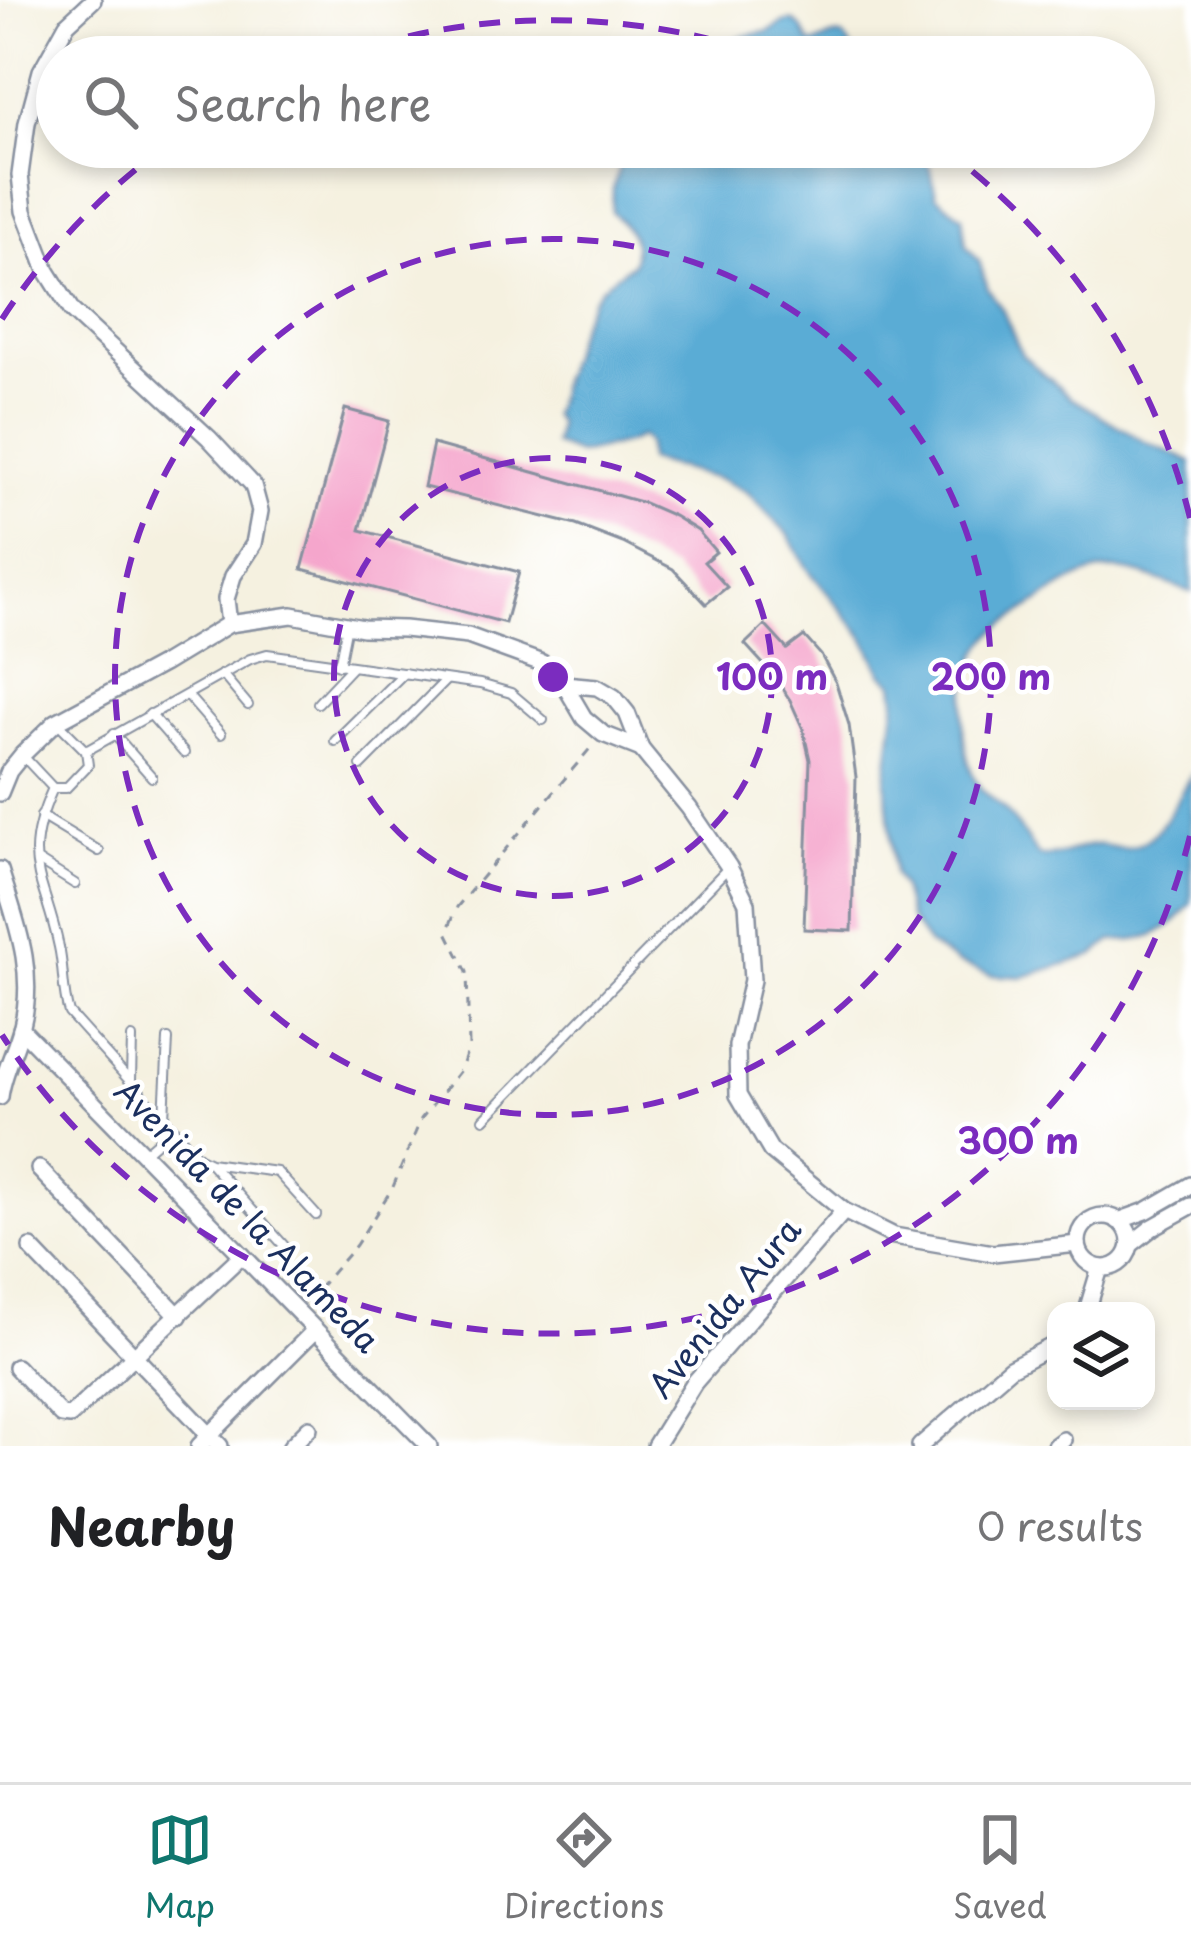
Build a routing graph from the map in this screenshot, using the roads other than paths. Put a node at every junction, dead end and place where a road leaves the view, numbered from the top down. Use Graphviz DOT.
graph roads {
  1 [pos="93,0"];
  2 [pos="60,36"];
  3 [pos="36,90"];
  4 [pos="229,624"];
  5 [pos="346,625"];
  6 [pos="339,665"];
  7 [pos="352,667"];
  8 [pos="405,672"];
  9 [pos="222,674"];
  10 [pos="447,679"];
  11 [pos="564,684"];
  12 [pos="187,695"];
  13 [pos="318,703"];
  14 [pos="248,705"];
  15 [pos="150,715"];
  16 [pos="543,719"];
  17 [pos="56,722"];
  18 [pos="114,734"];
  19 [pos="221,734"];
  20 [pos="335,741"];
  21 [pos="641,749"];
  22 [pos="86,751"];
  23 [pos="184,753"];
  24 [pos="22,755"];
  25 [pos="361,766"];
  26 [pos="152,778"];
  27 [pos="52,788"];
  28 [pos="0,794"];
  29 [pos="41,816"];
  30 [pos="99,851"];
  31 [pos="36,860"];
  32 [pos="729,867"];
  33 [pos="0,870"];
  34 [pos="75,884"];
  35 [pos="21,1029"];
  36 [pos="132,1038"];
  37 [pos="168,1040"];
  38 [pos="131,1082"];
  39 [pos="0,1097"];
  40 [pos="164,1119"];
  41 [pos="484,1119"];
  42 [pos="173,1128"];
  43 [pos="143,1154"];
  44 [pos="210,1163"];
  45 [pos="39,1169"];
  46 [pos="1191,1185"];
  47 [pos="1191,1206"];
  48 [pos="844,1211"];
  49 [pos="316,1215"];
  50 [pos="1118,1221"];
  51 [pos="1078,1244"];
  52 [pos="1130,1245"];
  53 [pos="31,1248"];
  54 [pos="286,1248"];
  55 [pos="242,1255"];
  56 [pos="1100,1268"];
  57 [pos="1090,1302"];
  58 [pos="179,1316"];
  59 [pos="315,1330"];
  60 [pos="1047,1349"];
  61 [pos="135,1357"];
  62 [pos="16,1367"];
  63 [pos="309,1428"];
  64 [pos="209,1442"];
  65 [pos="291,1446"];
  66 [pos="429,1446"];
  67 [pos="655,1446"];
  68 [pos="920,1446"];
  1 -- 2 [label="street"];
  3 -- 4 [label="street"];
  4 -- 5 [label="street"];
  4 -- 17 [label="street"];
  5 -- 6 [label="lane"];
  5 -- 11 [label="street"];
  6 -- 7 [label="lane"];
  6 -- 9 [label="lane"];
  7 -- 8 [label="lane"];
  7 -- 13 [label="lane"];
  8 -- 10 [label="lane"];
  8 -- 20 [label="lane"];
  9 -- 12 [label="lane"];
  9 -- 14 [label="lane"];
  10 -- 16 [label="lane"];
  10 -- 25 [label="lane"];
  11 -- 21 [label="street"];
  11 -- 21 [label="street"];
  12 -- 15 [label="lane"];
  12 -- 19 [label="lane"];
  15 -- 18 [label="lane"];
  15 -- 23 [label="lane"];
  17 -- 22 [label="lane"];
  17 -- 24 [label="street"];
  18 -- 22 [label="lane"];
  18 -- 26 [label="lane"];
  21 -- 32 [label="street"];
  22 -- 27 [label="lane"];
  24 -- 27 [label="lane"];
  24 -- 28 [label="street"];
  27 -- 29 [label="lane"];
  29 -- 30 [label="lane"];
  29 -- 31 [label="lane"];
  31 -- 34 [label="lane"];
  31 -- 38 [label="lane"];
  32 -- 41 [label="lane"];
  32 -- 48 [label="street"];
  33 -- 35 [label="street"];
  35 -- 39 [label="street"];
  35 -- 43 [label="street, Avenida de la Alameda"];
  36 -- 38 [label="lane"];
  37 -- 40 [label="lane"];
  38 -- 40 [label="lane"];
  40 -- 42 [label="lane"];
  42 -- 43 [label="lane"];
  42 -- 44 [label="lane"];
  43 -- 55 [label="street, Avenida de la Alameda"];
  44 -- 49 [label="lane"];
  44 -- 54 [label="lane"];
  45 -- 58 [label="street"];
  46 -- 50 [label="street"];
  47 -- 52 [label="street"];
  48 -- 51 [label="street"];
  48 -- 67 [label="street, Avenida Aura"];
  50 -- 51 [label="street"];
  50 -- 52 [label="street"];
  51 -- 56 [label="street"];
  52 -- 56 [label="street"];
  53 -- 61 [label="street"];
  55 -- 58 [label="street"];
  55 -- 59 [label="street, Avenida de la Alameda"];
  56 -- 57 [label="street"];
  58 -- 61 [label="street"];
  59 -- 64 [label="street"];
  59 -- 66 [label="street, Avenida de la Alameda"];
  60 -- 68 [label="street"];
  61 -- 62 [label="street"];
  61 -- 64 [label="street"];
  63 -- 65 [label="street"];
}
